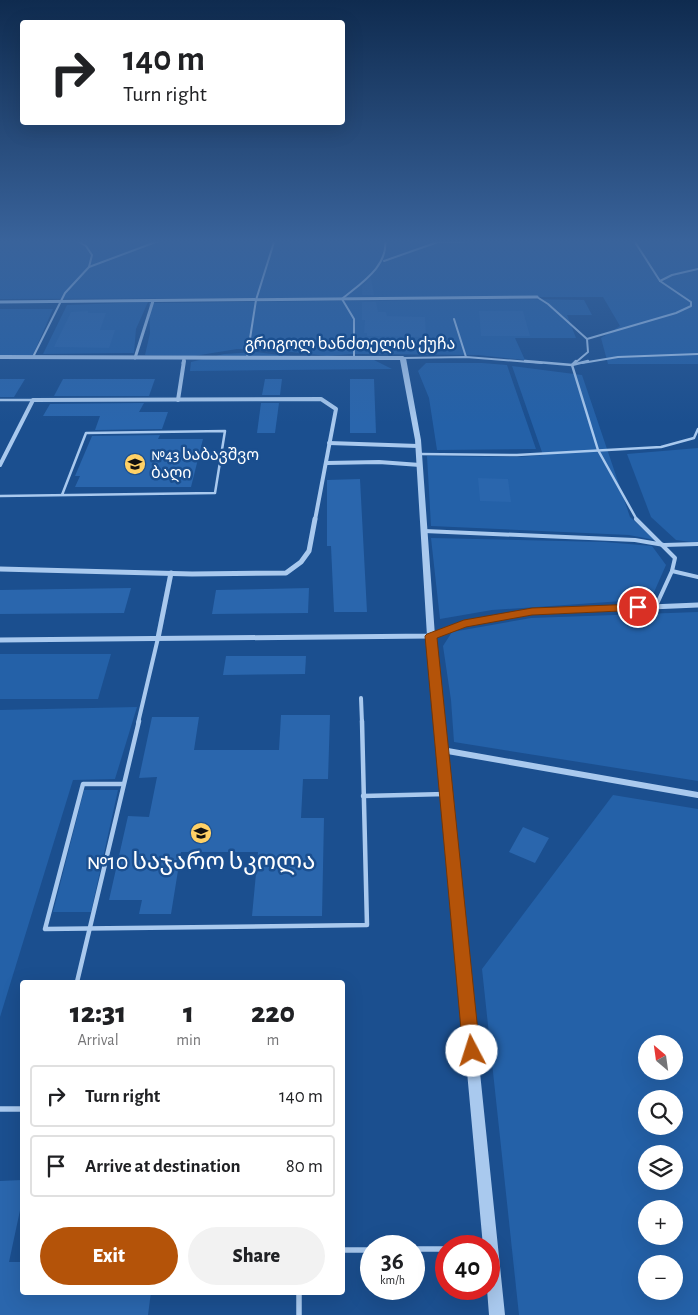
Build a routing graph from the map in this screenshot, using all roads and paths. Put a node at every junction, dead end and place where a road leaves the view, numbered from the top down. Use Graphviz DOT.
graph roads {
  1 [pos="219,300"];
  2 [pos="256,300"];
  3 [pos="343,300"];
  4 [pos="542,300"];
  5 [pos="689,300"];
  6 [pos="154,301"];
  7 [pos="0,302"];
  8 [pos="61,302"];
  9 [pos="454,319"];
  10 [pos="587,339"];
  11 [pos="698,354"];
  12 [pos="0,357"];
  13 [pos="33,357"];
  14 [pos="466,357"];
  15 [pos="135,358"];
  16 [pos="184,358"];
  17 [pos="247,358"];
  18 [pos="354,358"];
  19 [pos="402,358"];
  20 [pos="572,365"];
  21 [pos="0,400"];
  22 [pos="33,400"];
  23 [pos="178,400"];
  24 [pos="698,429"];
  25 [pos="329,443"];
  26 [pos="418,446"];
  27 [pos="598,450"];
  28 [pos="419,454"];
  29 [pos="327,463"];
  30 [pos="0,465"];
  31 [pos="420,465"];
  32 [pos="62,495"];
  33 [pos="0,496"];
  34 [pos="424,531"];
  35 [pos="698,544"];
  36 [pos="664,545"];
  37 [pos="0,569"];
  38 [pos="672,571"];
  39 [pos="171,573"];
  40 [pos="698,577"];
  41 [pos="698,605"];
  42 [pos="656,606"];
  43 [pos="431,636"];
  44 [pos="158,638"];
  45 [pos="0,640"];
  46 [pos="361,698"];
  47 [pos="442,750"];
  48 [pos="123,784"];
  49 [pos="446,794"];
  50 [pos="698,794"];
  51 [pos="364,796"];
  52 [pos="91,927"];
  53 [pos="78,980"];
  54 [pos="0,1109"];
  55 [pos="20,1109"];
  56 [pos="489,1235"];
  57 [pos="345,1250"];
  58 [pos="360,1250"];
  59 [pos="299,1295"];
  60 [pos="495,1300"];
  61 [pos="299,1315"];
  62 [pos="497,1315"];
  1 -- 6 [label="street"];
  2 -- 17 [label="lane"];
  3 -- 18 [label="lane"];
  4 -- 10 [label="lane"];
  5 -- 10 [label="lane"];
  6 -- 8 [label="street"];
  6 -- 15 [label="street"];
  7 -- 8 [label="street"];
  8 -- 13 [label="lane"];
  9 -- 14 [label="lane"];
  10 -- 20 [label="lane"];
  11 -- 20 [label="lane, გრიგოლ ხანძთელის ქუჩა"];
  12 -- 13 [label="street, გრიგოლ ხანძთელის ქუჩა"];
  13 -- 15 [label="street, გრიგოლ ხანძთელის ქუჩა"];
  14 -- 19 [label="lane, გრიგოლ ხანძთელის ქუჩა"];
  14 -- 20 [label="lane, გრიგოლ ხანძთელის ქუჩა"];
  15 -- 16 [label="street, გრიგოლ ხანძთელის ქუჩა"];
  16 -- 17 [label="street, გრიგოლ ხანძთელის ქუჩა"];
  16 -- 23 [label="street"];
  17 -- 18 [label="street, გრიგოლ ხანძთელის ქუჩა"];
  18 -- 19 [label="street, გრიგოლ ხანძთელის ქუჩა"];
  19 -- 26 [label="street"];
  20 -- 27 [label="lane"];
  21 -- 22 [label="lane"];
  22 -- 23 [label="street"];
  22 -- 30 [label="street"];
  23 -- 25 [label="street"];
  24 -- 27 [label="lane"];
  25 -- 26 [label="street"];
  25 -- 29 [label="street"];
  26 -- 28 [label="street"];
  27 -- 28 [label="lane"];
  27 -- 36 [label="lane"];
  28 -- 31 [label="street"];
  29 -- 31 [label="street"];
  29 -- 39 [label="street"];
  31 -- 34 [label="street"];
  32 -- 32 [label="lane"];
  32 -- 33 [label="lane"];
  34 -- 36 [label="lane"];
  34 -- 43 [label="street"];
  35 -- 36 [label="lane"];
  36 -- 38 [label="lane"];
  37 -- 39 [label="street"];
  38 -- 40 [label="lane"];
  38 -- 42 [label="lane"];
  39 -- 44 [label="street"];
  41 -- 42 [label="street"];
  42 -- 43 [label="street"];
  43 -- 44 [label="street"];
  43 -- 47 [label="street"];
  44 -- 45 [label="street"];
  44 -- 48 [label="lane"];
  46 -- 51 [label="lane"];
  47 -- 49 [label="street"];
  47 -- 50 [label="street"];
  48 -- 52 [label="lane"];
  48 -- 52 [label="lane"];
  49 -- 51 [label="lane"];
  49 -- 56 [label="street"];
  51 -- 52 [label="lane"];
  52 -- 53 [label="lane"];
  54 -- 55 [label="lane"];
  57 -- 58 [label="lane"];
  59 -- 61 [label="lane"];
  60 -- 62 [label="street"];
}
